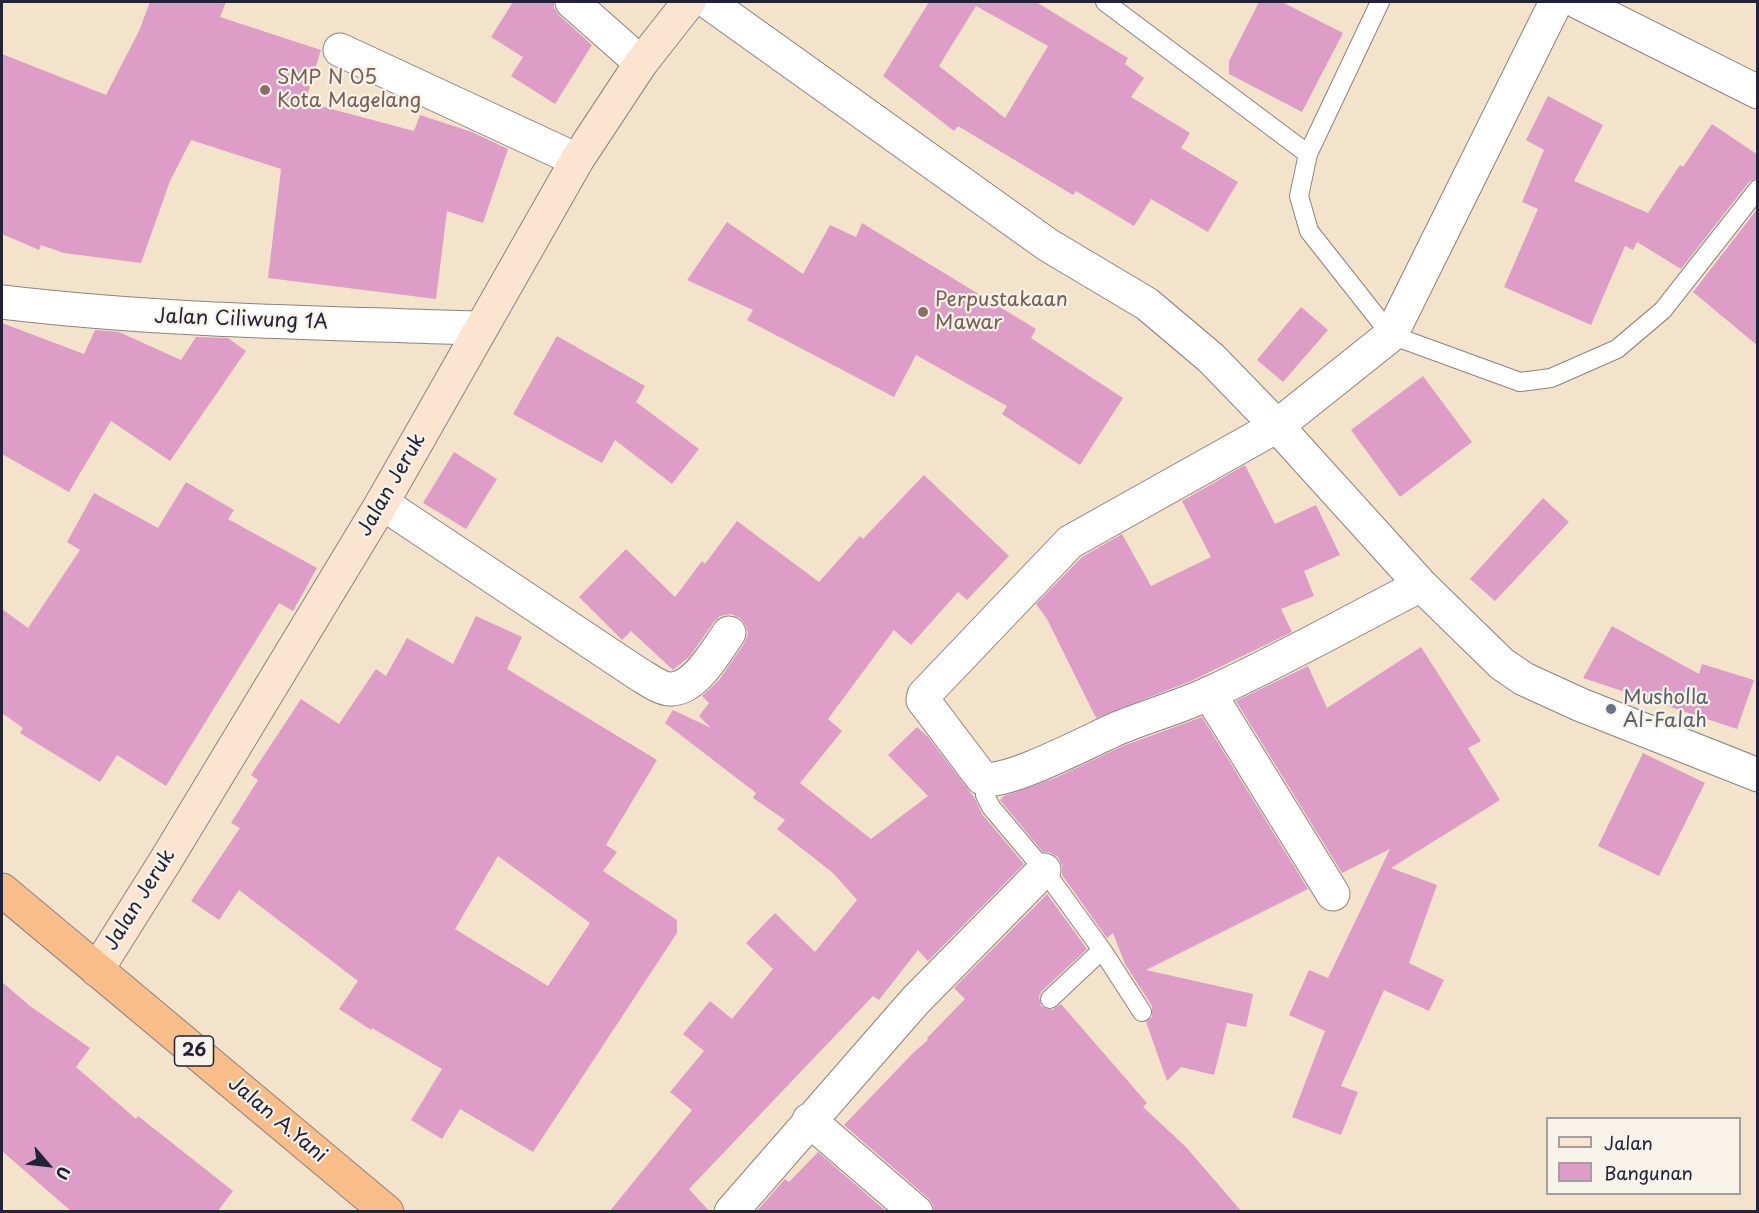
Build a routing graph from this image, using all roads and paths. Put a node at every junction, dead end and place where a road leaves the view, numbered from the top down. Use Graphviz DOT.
graph roads {
  1 [pos="572,2"];
  2 [pos="689,2"];
  3 [pos="708,2"];
  4 [pos="1105,2"];
  5 [pos="1380,2"];
  6 [pos="1557,2"];
  7 [pos="1578,2"];
  8 [pos="340,50"];
  9 [pos="641,63"];
  10 [pos="1758,92"];
  11 [pos="1308,154"];
  12 [pos="577,160"];
  13 [pos="1758,189"];
  14 [pos="2,302"];
  15 [pos="481,328"];
  16 [pos="1391,335"];
  17 [pos="1277,426"];
  18 [pos="382,503"];
  19 [pos="1421,585"];
  20 [pos="729,633"];
  21 [pos="1209,693"];
  22 [pos="1758,775"];
  23 [pos="987,780"];
  24 [pos="1044,870"];
  25 [pos="2,890"];
  26 [pos="1333,894"];
  27 [pos="1102,950"];
  28 [pos="97,970"];
  29 [pos="1050,999"];
  30 [pos="1142,1012"];
  31 [pos="809,1120"];
  32 [pos="387,1212"];
  33 [pos="731,1212"];
  34 [pos="916,1212"];
  1 -- 9 [label="street"];
  2 -- 9 [label="main road, Jalan Jeruk"];
  3 -- 17 [label="street"];
  4 -- 11 [label="lane"];
  5 -- 11 [label="lane"];
  6 -- 16 [label="street"];
  7 -- 10 [label="street"];
  8 -- 12 [label="street"];
  9 -- 12 [label="main road, Jalan Jeruk"];
  11 -- 16 [label="lane"];
  12 -- 15 [label="main road, Jalan Jeruk"];
  13 -- 16 [label="lane"];
  14 -- 15 [label="street, Jalan Ciliwung 1A"];
  15 -- 18 [label="main road, Jalan Jeruk"];
  16 -- 17 [label="street"];
  17 -- 19 [label="street"];
  17 -- 23 [label="street"];
  18 -- 20 [label="street"];
  18 -- 28 [label="main road, Jalan Jeruk"];
  19 -- 21 [label="street"];
  19 -- 22 [label="street"];
  21 -- 23 [label="street"];
  21 -- 26 [label="street"];
  23 -- 24 [label="lane"];
  24 -- 27 [label="lane"];
  24 -- 31 [label="street"];
  25 -- 28 [label="highway, Jalan A.Yani / 26"];
  27 -- 29 [label="lane"];
  27 -- 30 [label="lane"];
  28 -- 32 [label="highway, Jalan A.Yani / 26"];
  31 -- 33 [label="street"];
  31 -- 34 [label="street"];
}
